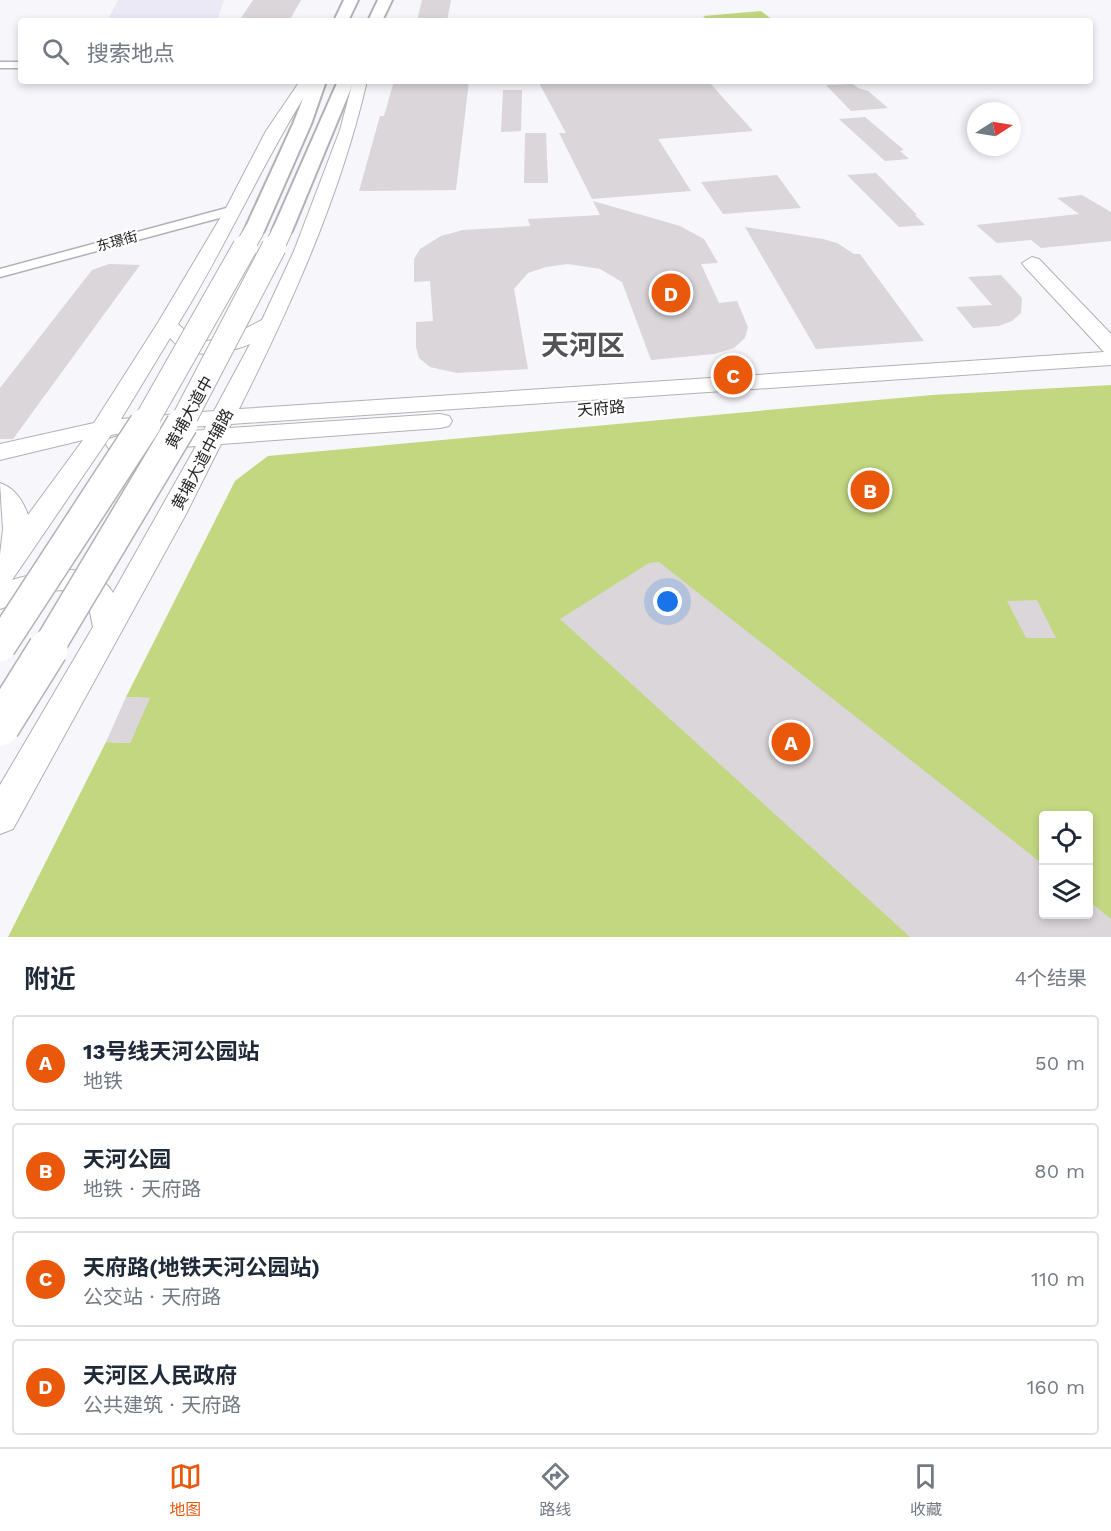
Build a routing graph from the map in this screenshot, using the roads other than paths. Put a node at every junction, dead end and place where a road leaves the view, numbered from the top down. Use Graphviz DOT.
graph roads {
  1 [pos="351,0"];
  2 [pos="385,0"];
  3 [pos="342,18"];
  4 [pos="376,18"];
  5 [pos="0,65"];
  6 [pos="18,65"];
  7 [pos="305,84"];
  8 [pos="317,84"];
  9 [pos="344,84"];
  10 [pos="359,84"];
  11 [pos="234,210"];
  12 [pos="268,231"];
  13 [pos="1032,263"];
  14 [pos="0,273"];
  15 [pos="170,321"];
  16 [pos="271,324"];
  17 [pos="1111,347"];
  18 [pos="1111,358"];
  19 [pos="1111,369"];
  20 [pos="219,428"];
  21 [pos="97,438"];
  22 [pos="0,452"];
  23 [pos="0,467"];
  24 [pos="0,492"];
  25 [pos="7,566"];
  26 [pos="0,598"];
  27 [pos="108,627"];
  28 [pos="0,646"];
  29 [pos="0,726"];
  30 [pos="0,818"];
  1 -- 3 [label="main road"];
  2 -- 4 [label="main road"];
  5 -- 6 [label="street"];
  7 -- 11 [label="main road"];
  8 -- 12 [label="main road, 黄埔大道中"];
  9 -- 12 [label="main road, 黄埔大道中"];
  10 -- 16 [label="main road, 黄埔大道中辅路"];
  11 -- 14 [label="street, 东璟街"];
  11 -- 15 [label="main road"];
  12 -- 28 [label="main road, 黄埔大道中, bridge"];
  12 -- 29 [label="main road, 黄埔大道中, bridge"];
  13 -- 17 [label="main road"];
  15 -- 16 [label="main road"];
  15 -- 21 [label="main road"];
  16 -- 20 [label="main road, 黄埔大道中辅路"];
  18 -- 20 [label="main road, 天府路"];
  19 -- 20 [label="main road, 天府路"];
  20 -- 21 [label="main road, 天府路"];
  20 -- 27 [label="main road, 黄埔大道中辅路"];
  21 -- 22 [label="main road"];
  21 -- 23 [label="main road"];
  21 -- 25 [label="main road"];
  24 -- 25 [label="main road"];
  26 -- 27 [label="main road"];
  27 -- 30 [label="main road, 黄埔大道中辅路"];
}
